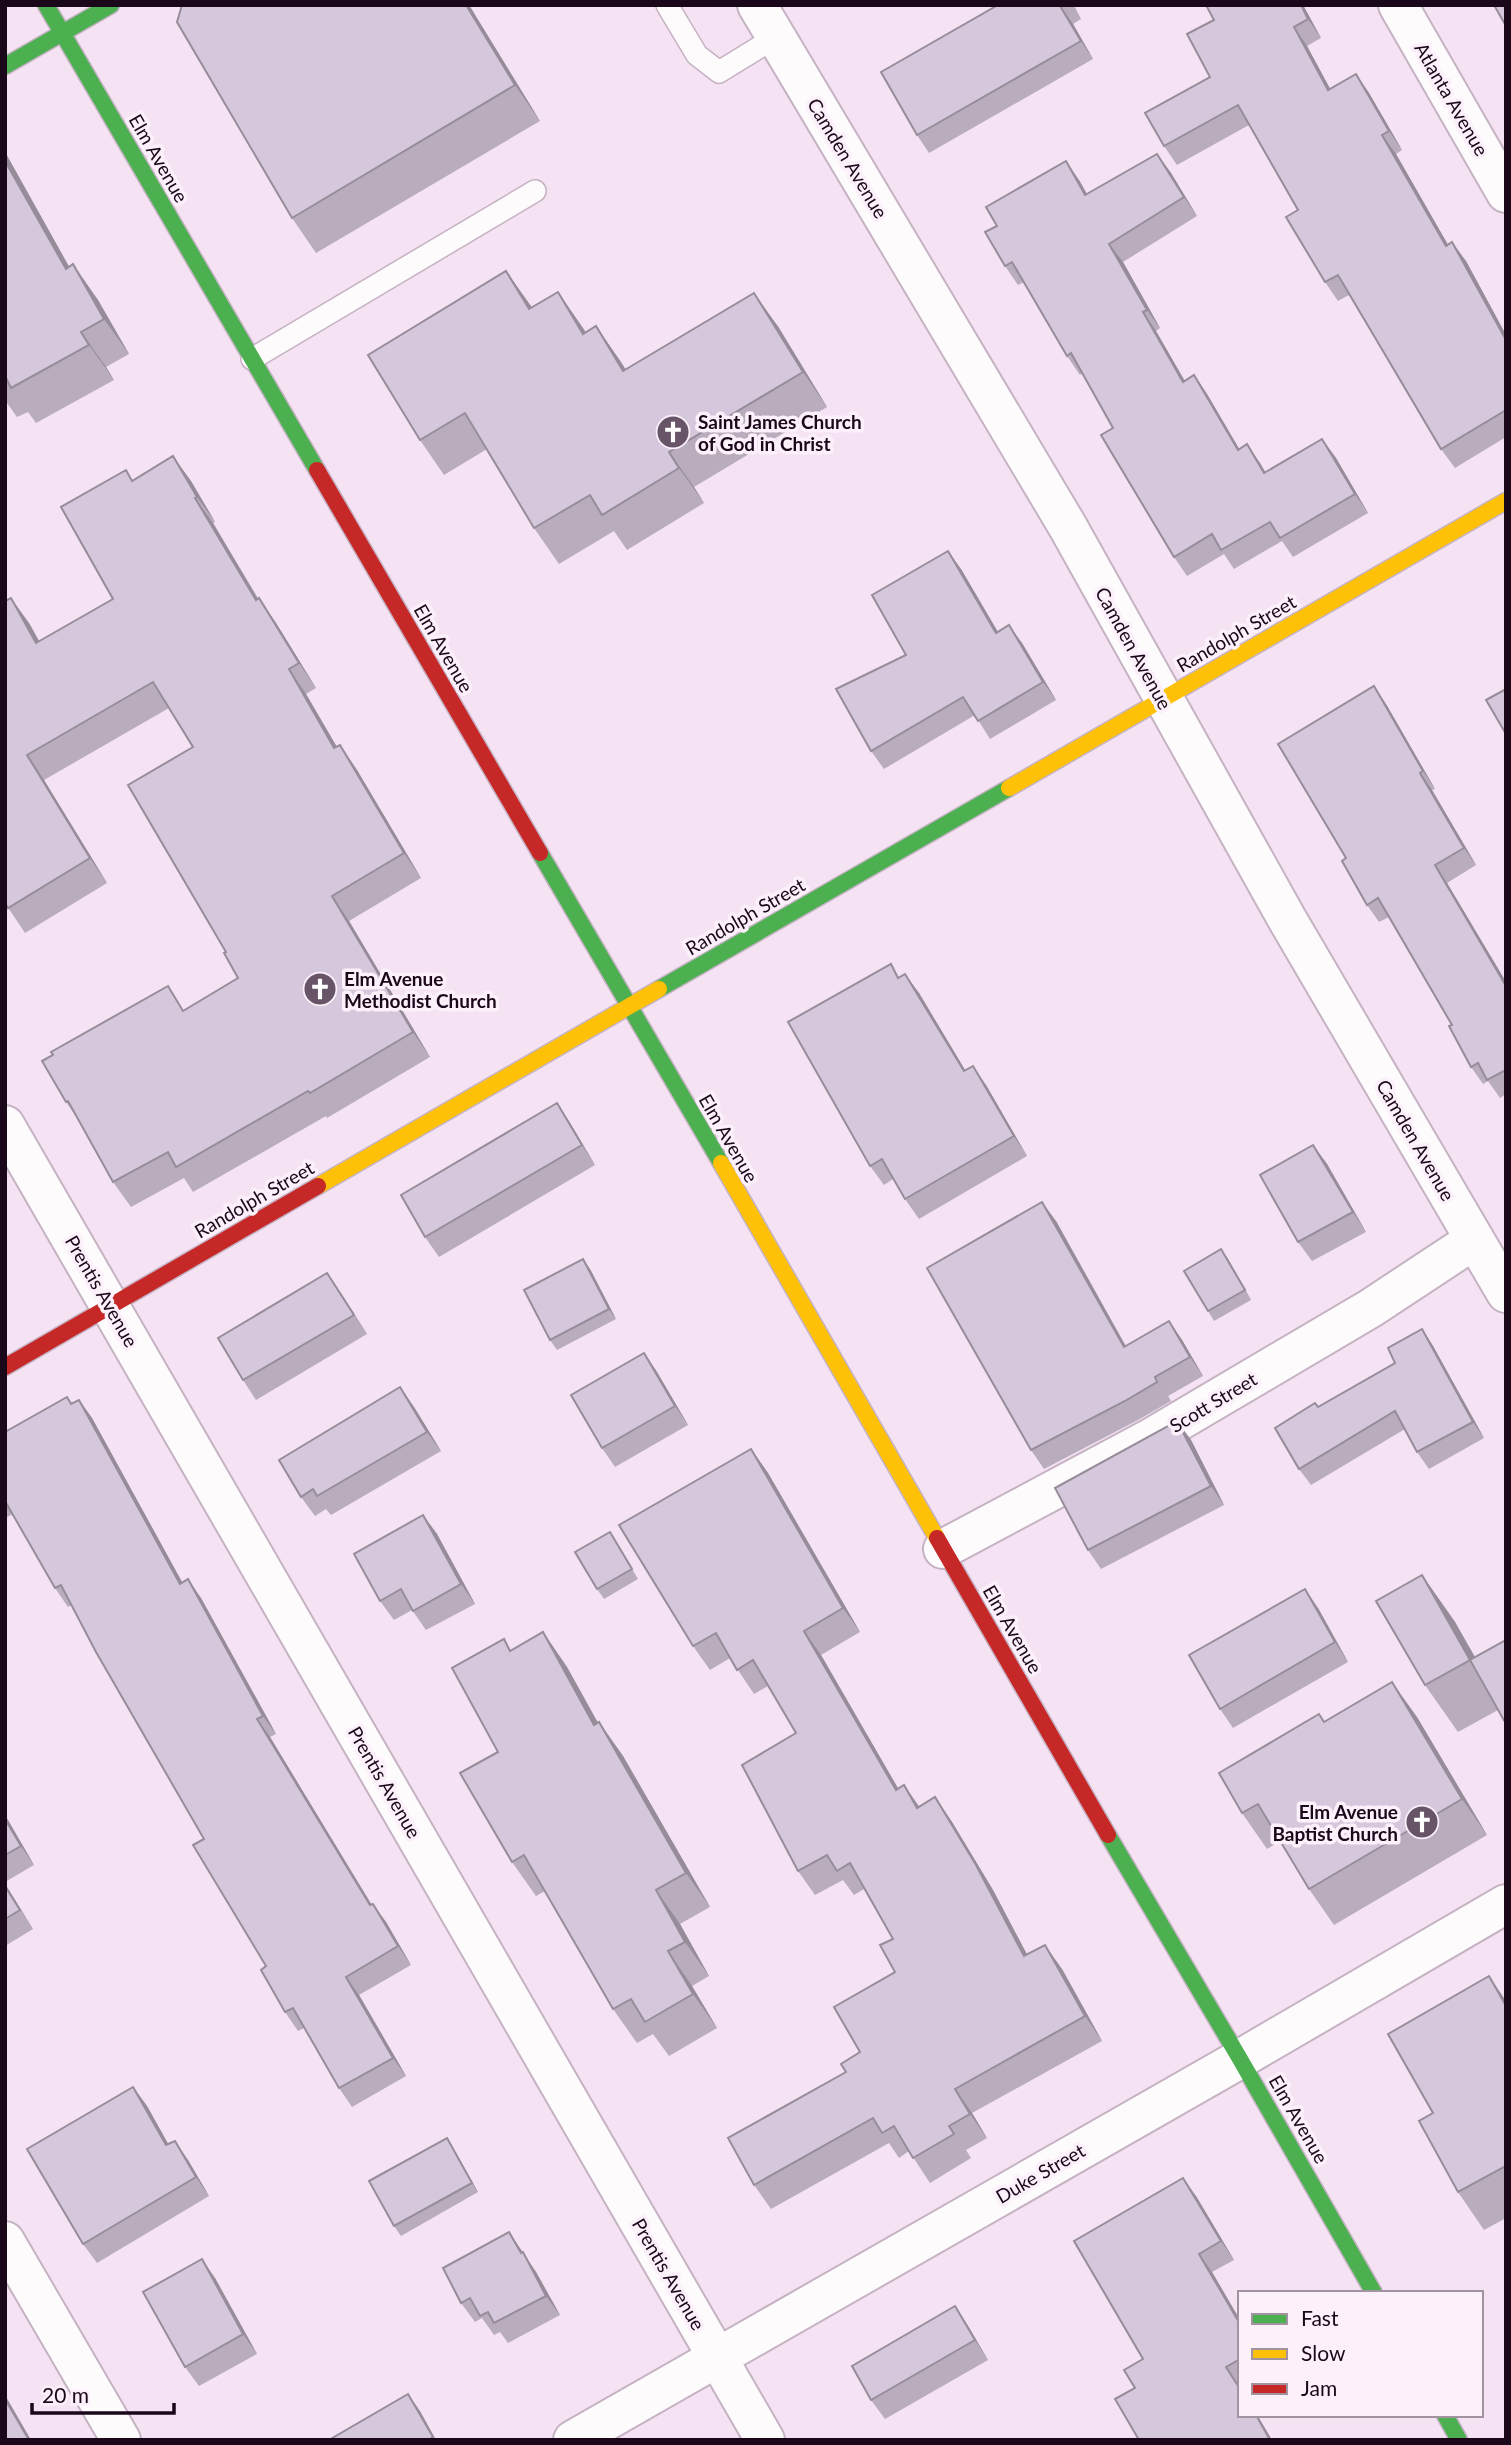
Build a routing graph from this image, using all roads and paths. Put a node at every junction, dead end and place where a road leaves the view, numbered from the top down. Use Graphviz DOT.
graph roads {
  1 [pos="46,5"];
  2 [pos="111,5"];
  3 [pos="667,5"];
  4 [pos="1398,5"];
  5 [pos="767,21"];
  6 [pos="62,33"];
  7 [pos="5,66"];
  8 [pos="535,191"];
  9 [pos="1506,193"];
  10 [pos="252,359"];
  11 [pos="1506,501"];
  12 [pos="1163,699"];
  13 [pos="628,1007"];
  14 [pos="5,1125"];
  15 [pos="1474,1240"];
  16 [pos="1506,1293"];
  17 [pos="110,1305"];
  18 [pos="5,1367"];
  19 [pos="943,1549"];
  20 [pos="1506,1904"];
  21 [pos="1240,2059"];
  22 [pos="5,2241"];
  23 [pos="1373,2291"];
  24 [pos="717,2357"];
  25 [pos="1446,2417"];
  26 [pos="121,2440"];
  27 [pos="573,2440"];
  28 [pos="765,2440"];
  29 [pos="1459,2440"];
  1 -- 6 [label="main road, Elm Avenue"];
  2 -- 6 [label="main road"];
  3 -- 5 [label="lane"];
  4 -- 9 [label="street, Atlanta Avenue"];
  5 -- 12 [label="street, Camden Avenue"];
  6 -- 7 [label="main road"];
  6 -- 10 [label="main road, Elm Avenue"];
  8 -- 10 [label="lane"];
  10 -- 13 [label="main road, Elm Avenue"];
  11 -- 12 [label="main road, Randolph Street"];
  12 -- 13 [label="main road, Randolph Street"];
  12 -- 15 [label="street, Camden Avenue"];
  13 -- 17 [label="main road, Randolph Street"];
  13 -- 19 [label="main road, Elm Avenue"];
  14 -- 17 [label="street, Prentis Avenue"];
  15 -- 16 [label="street, Camden Avenue"];
  15 -- 19 [label="street, Scott Street"];
  17 -- 18 [label="main road, Randolph Street"];
  17 -- 24 [label="street, Prentis Avenue"];
  19 -- 21 [label="main road, Elm Avenue"];
  20 -- 21 [label="street, Duke Street"];
  21 -- 23 [label="main road, Elm Avenue"];
  21 -- 24 [label="street, Duke Street"];
  22 -- 26 [label="street"];
  24 -- 27 [label="street, Duke Street"];
  24 -- 28 [label="street, Prentis Avenue"];
  25 -- 29 [label="main road"];
}
